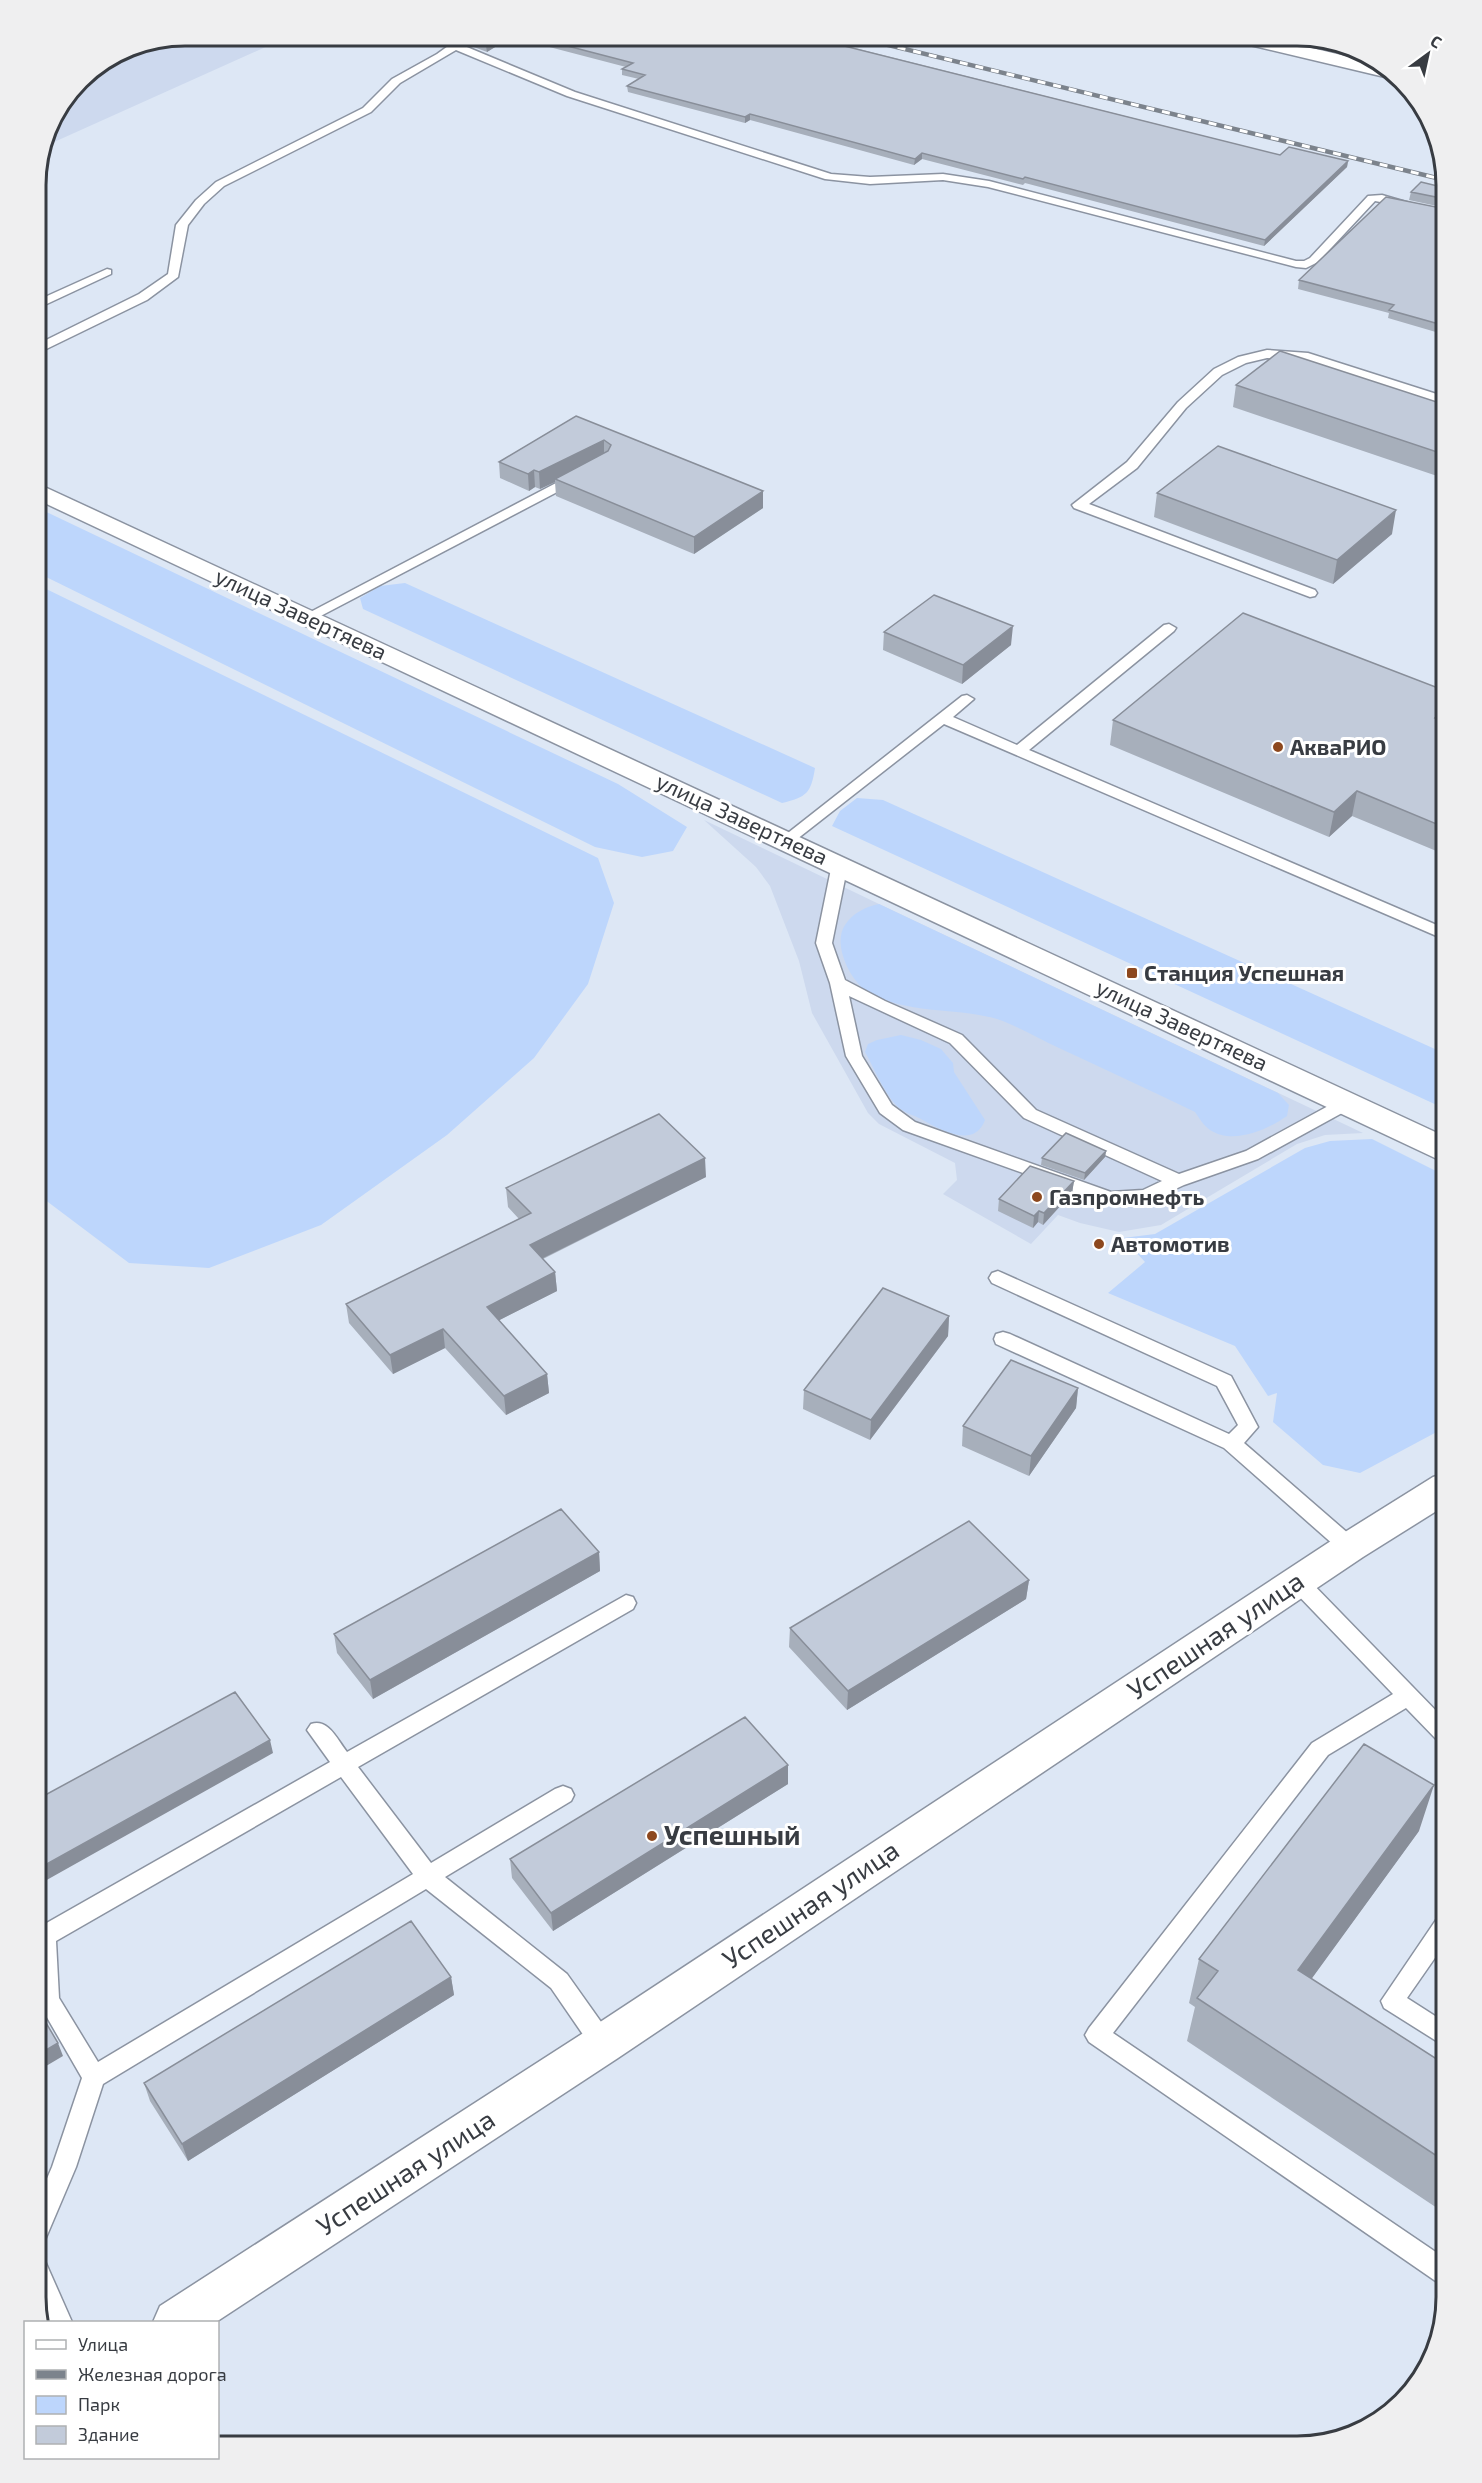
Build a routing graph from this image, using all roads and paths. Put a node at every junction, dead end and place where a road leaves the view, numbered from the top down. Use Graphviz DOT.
graph roads {
  1 [pos="455,46"];
  2 [pos="1288,47"];
  3 [pos="1362,63"];
  4 [pos="1414,206"];
  5 [pos="107,272"];
  6 [pos="47,301"];
  7 [pos="47,345"];
  8 [pos="1436,398"];
  9 [pos="592,468"];
  10 [pos="47,495"];
  11 [pos="1310,593"];
  12 [pos="308,617"];
  13 [pos="1168,628"];
  14 [pos="967,699"];
  15 [pos="942,718"];
  16 [pos="1018,751"];
  17 [pos="787,840"];
  18 [pos="840,864"];
  19 [pos="1436,931"];
  20 [pos="838,983"];
  21 [pos="1347,1103"];
  22 [pos="1436,1145"];
  23 [pos="1178,1181"];
  24 [pos="998,1278"];
  25 [pos="1003,1340"];
  26 [pos="1231,1443"];
  27 [pos="1436,1493"];
  28 [pos="1350,1547"];
  29 [pos="1298,1582"];
  30 [pos="626,1603"];
  31 [pos="1408,1696"];
  32 [pos="1436,1725"];
  33 [pos="318,1730"];
  34 [pos="344,1764"];
  35 [pos="564,1795"];
  36 [pos="428,1877"];
  37 [pos="46,1935"];
  38 [pos="1436,1938"];
  39 [pos="46,1970"];
  40 [pos="1436,2030"];
  41 [pos="603,2044"];
  42 [pos="94,2076"];
  43 [pos="46,2209"];
  44 [pos="1436,2266"];
  45 [pos="46,2291"];
  46 [pos="60,2321"];
  47 [pos="178,2321"];
  1 -- 4 [label="lane"];
  1 -- 7 [label="lane"];
  2 -- 3 [label="main road"];
  5 -- 6 [label="lane"];
  8 -- 11 [label="lane"];
  9 -- 12 [label="lane"];
  10 -- 12 [label="main road, улица Завертяева"];
  12 -- 17 [label="main road, улица Завертяева"];
  13 -- 16 [label="lane"];
  14 -- 15 [label="lane"];
  15 -- 16 [label="lane"];
  15 -- 17 [label="lane"];
  16 -- 19 [label="lane"];
  17 -- 18 [label="main road, улица Завертяева"];
  18 -- 20 [label="lane"];
  18 -- 21 [label="main road, улица Завертяева"];
  20 -- 23 [label="lane"];
  20 -- 23 [label="lane"];
  21 -- 22 [label="main road, улица Завертяева"];
  21 -- 23 [label="lane"];
  24 -- 26 [label="lane"];
  25 -- 26 [label="lane"];
  26 -- 28 [label="lane"];
  27 -- 28 [label="main road, Успешная улица"];
  28 -- 29 [label="main road, Успешная улица"];
  29 -- 31 [label="lane"];
  29 -- 41 [label="main road, Успешная улица"];
  30 -- 34 [label="lane"];
  31 -- 32 [label="lane"];
  31 -- 44 [label="lane"];
  33 -- 34 [label="lane"];
  34 -- 36 [label="lane"];
  34 -- 37 [label="lane"];
  35 -- 36 [label="lane"];
  36 -- 41 [label="lane"];
  36 -- 42 [label="lane"];
  38 -- 40 [label="lane"];
  39 -- 42 [label="lane"];
  41 -- 47 [label="main road, Успешная улица"];
  42 -- 43 [label="lane"];
  45 -- 46 [label="lane"];
}
